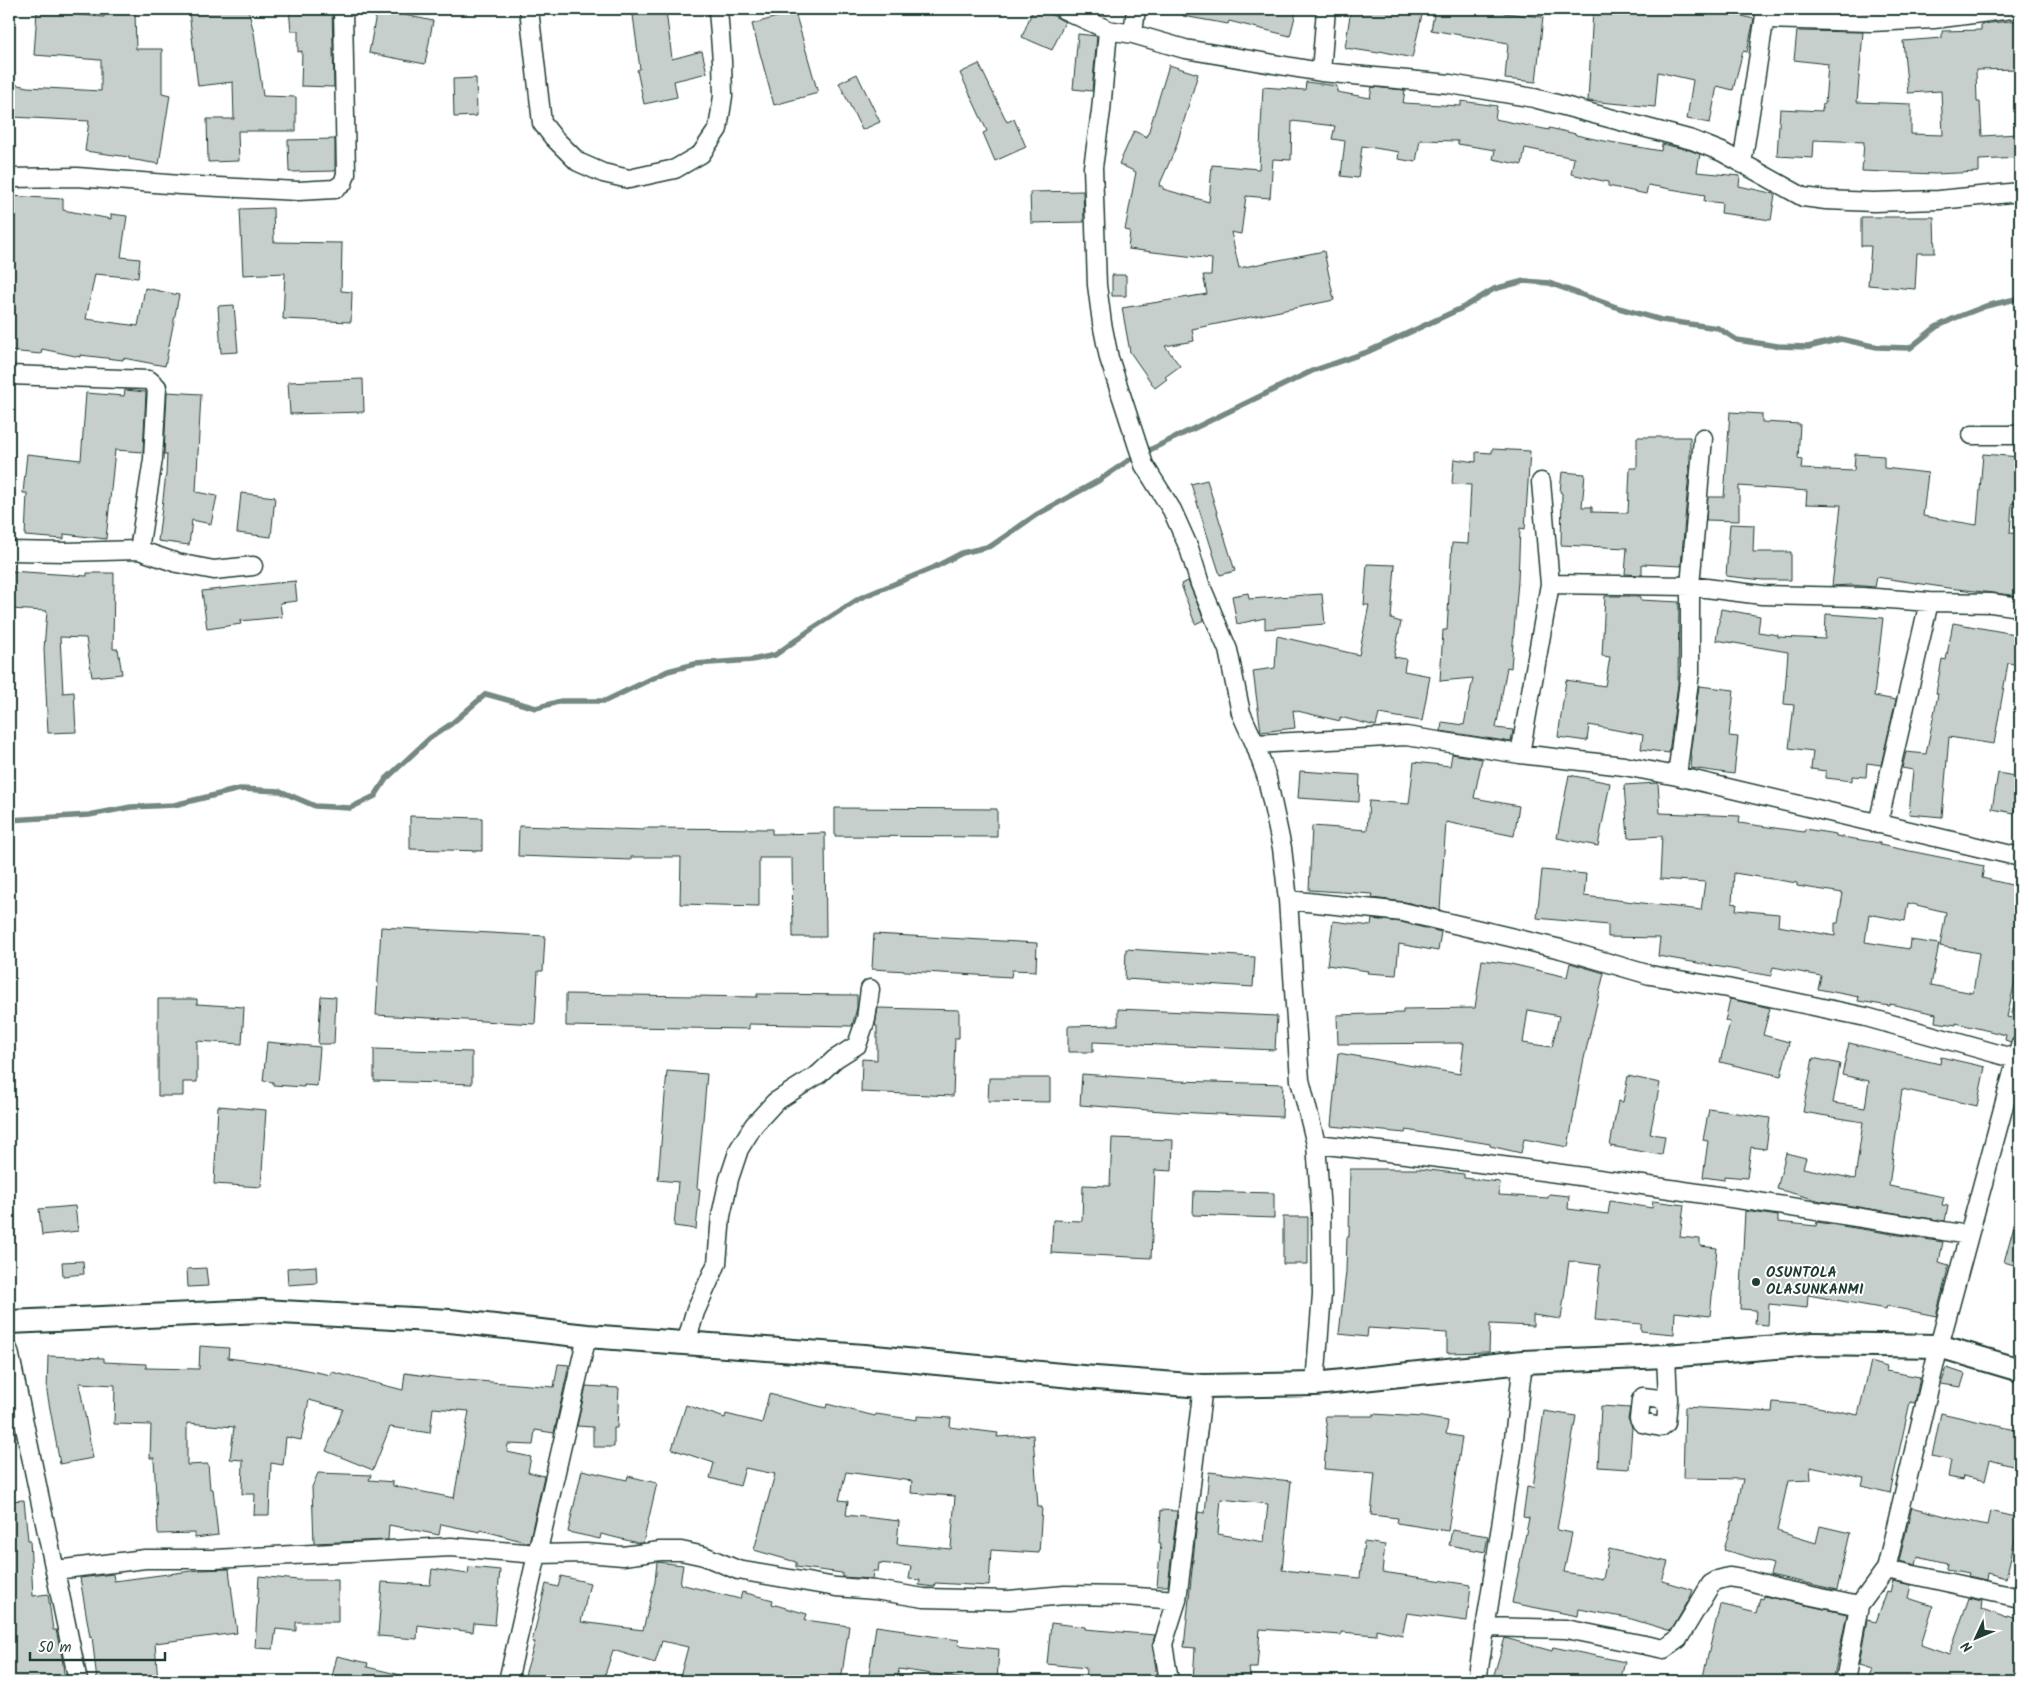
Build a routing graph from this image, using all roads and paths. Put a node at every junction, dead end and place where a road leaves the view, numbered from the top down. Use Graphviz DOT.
graph roads {
  1 [pos="343,9"];
  2 [pos="529,9"];
  3 [pos="718,9"];
  4 [pos="1063,9"];
  5 [pos="1136,9"];
  6 [pos="1326,9"];
  7 [pos="2012,9"];
  8 [pos="1766,14"];
  9 [pos="1108,30"];
  10 [pos="1133,34"];
  11 [pos="1321,72"];
  12 [pos="1742,164"];
  13 [pos="9,178"];
  14 [pos="2020,192"];
  15 [pos="9,375"];
  16 [pos="1972,435"];
  17 [pos="2020,435"];
  18 [pos="1703,438"];
  19 [pos="1541,482"];
  20 [pos="139,550"];
  21 [pos="9,551"];
  22 [pos="254,566"];
  23 [pos="1550,584"];
  24 [pos="1690,586"];
  25 [pos="1929,602"];
  26 [pos="2020,607"];
  27 [pos="1255,744"];
  28 [pos="1520,754"];
  29 [pos="1677,776"];
  30 [pos="1878,824"];
  31 [pos="2020,856"];
  32 [pos="1288,900"];
  33 [pos="870,989"];
  34 [pos="2018,1053"];
  35 [pos="1316,1144"];
  36 [pos="1968,1235"];
  37 [pos="9,1322"];
  38 [pos="587,1336"];
  39 [pos="686,1343"];
  40 [pos="1939,1346"];
  41 [pos="9,1351"];
  42 [pos="1666,1356"];
  43 [pos="1523,1362"];
  44 [pos="2020,1370"];
  45 [pos="1315,1384"];
  46 [pos="1203,1386"];
  47 [pos="1668,1400"];
  48 [pos="538,1554"];
  49 [pos="1886,1569"];
  50 [pos="56,1570"];
  51 [pos="2020,1598"];
  52 [pos="1177,1600"];
  53 [pos="1859,1606"];
  54 [pos="1485,1627"];
  55 [pos="78,1681"];
  56 [pos="508,1681"];
  57 [pos="1170,1681"];
  58 [pos="1477,1681"];
  59 [pos="1845,1681"];
  1 -- 13 [label="street"];
  2 -- 3 [label="street"];
  4 -- 9 [label="street"];
  5 -- 10 [label="street"];
  6 -- 11 [label="street"];
  7 -- 8 [label="street"];
  8 -- 12 [label="street"];
  9 -- 10 [label="street"];
  9 -- 27 [label="street"];
  10 -- 11 [label="street"];
  11 -- 12 [label="street"];
  12 -- 14 [label="street"];
  15 -- 20 [label="street"];
  16 -- 17 [label="street"];
  18 -- 24 [label="street"];
  19 -- 23 [label="street"];
  20 -- 21 [label="street"];
  20 -- 22 [label="street"];
  23 -- 24 [label="street"];
  23 -- 28 [label="street"];
  24 -- 25 [label="street"];
  24 -- 29 [label="street"];
  25 -- 26 [label="street"];
  25 -- 30 [label="street"];
  27 -- 28 [label="street"];
  27 -- 32 [label="street"];
  28 -- 29 [label="street"];
  29 -- 30 [label="street"];
  30 -- 31 [label="street"];
  32 -- 34 [label="street"];
  32 -- 35 [label="street"];
  33 -- 39 [label="street"];
  34 -- 36 [label="street"];
  35 -- 36 [label="street"];
  35 -- 45 [label="street"];
  36 -- 40 [label="street"];
  37 -- 38 [label="main road"];
  38 -- 39 [label="main road"];
  38 -- 48 [label="street"];
  39 -- 46 [label="main road"];
  40 -- 42 [label="main road"];
  40 -- 44 [label="main road"];
  40 -- 49 [label="street"];
  41 -- 50 [label="street"];
  42 -- 43 [label="main road"];
  42 -- 47 [label="street"];
  43 -- 45 [label="main road"];
  43 -- 54 [label="street"];
  45 -- 46 [label="main road"];
  46 -- 52 [label="street"];
  48 -- 50 [label="street"];
  48 -- 52 [label="street"];
  48 -- 56 [label="street"];
  49 -- 51 [label="street"];
  49 -- 53 [label="street"];
  50 -- 55 [label="street"];
  52 -- 57 [label="street"];
  53 -- 54 [label="street"];
  53 -- 59 [label="street"];
  54 -- 58 [label="street"];
}
